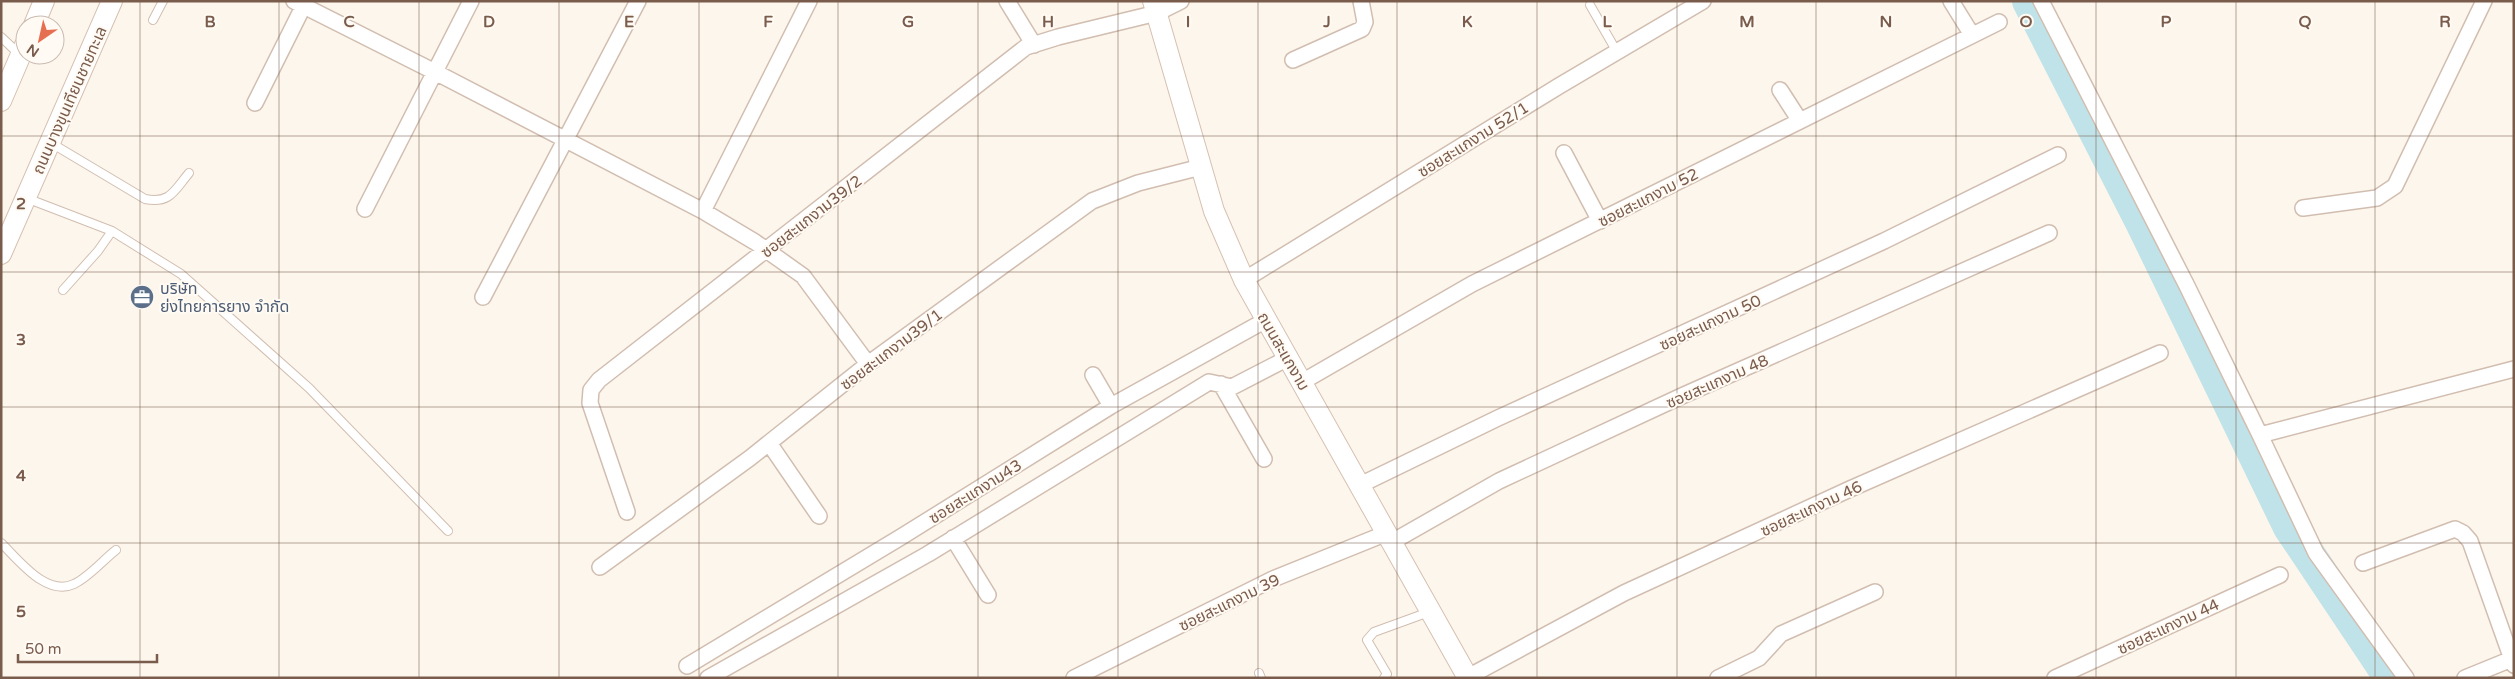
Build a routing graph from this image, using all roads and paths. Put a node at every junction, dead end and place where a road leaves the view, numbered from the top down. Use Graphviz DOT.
graph roads {
  1 [pos="44,1"];
  2 [pos="112,1"];
  3 [pos="163,1"];
  4 [pos="471,1"];
  5 [pos="638,1"];
  6 [pos="809,1"];
  7 [pos="1007,1"];
  8 [pos="1181,1"];
  9 [pos="1361,1"];
  10 [pos="1703,1"];
  11 [pos="1951,1"];
  12 [pos="2041,1"];
  13 [pos="2484,1"];
  14 [pos="301,3"];
  15 [pos="1590,5"];
  16 [pos="1155,7"];
  17 [pos="38,15"];
  18 [pos="153,20"];
  19 [pos="1999,22"];
  20 [pos="1972,35"];
  21 [pos="1,37"];
  22 [pos="15,45"];
  23 [pos="1034,45"];
  24 [pos="1617,52"];
  25 [pos="1293,60"];
  26 [pos="17,65"];
  27 [pos="435,72"];
  28 [pos="1780,90"];
  29 [pos="1,102"];
  30 [pos="255,103"];
  31 [pos="1800,121"];
  32 [pos="565,140"];
  33 [pos="50,143"];
  34 [pos="1564,152"];
  35 [pos="2058,154"];
  36 [pos="1201,167"];
  37 [pos="188,174"];
  38 [pos="26,198"];
  39 [pos="2303,208"];
  40 [pos="365,209"];
  41 [pos="703,211"];
  42 [pos="1600,221"];
  43 [pos="112,231"];
  44 [pos="2048,233"];
  45 [pos="767,250"];
  46 [pos="1,254"];
  47 [pos="1244,280"];
  48 [pos="63,290"];
  49 [pos="484,297"];
  50 [pos="1266,320"];
  51 [pos="2160,353"];
  52 [pos="1288,358"];
  53 [pos="868,364"];
  54 [pos="2514,369"];
  55 [pos="1093,375"];
  56 [pos="1302,382"];
  57 [pos="1221,384"];
  58 [pos="1111,406"];
  59 [pos="2260,435"];
  60 [pos="769,443"];
  61 [pos="1264,459"];
  62 [pos="1360,485"];
  63 [pos="627,512"];
  64 [pos="819,516"];
  65 [pos="448,531"];
  66 [pos="953,538"];
  67 [pos="1390,538"];
  68 [pos="1,543"];
  69 [pos="116,550"];
  70 [pos="2363,563"];
  71 [pos="600,567"];
  72 [pos="2280,575"];
  73 [pos="1875,592"];
  74 [pos="988,595"];
  75 [pos="1431,611"];
  76 [pos="2513,661"];
  77 [pos="687,666"];
  78 [pos="1468,677"];
  79 [pos="708,678"];
  80 [pos="1074,678"];
  81 [pos="1384,678"];
  82 [pos="1718,678"];
  83 [pos="2055,678"];
  84 [pos="2406,678"];
  85 [pos="2464,678"];
  1 -- 17 [label="street"];
  2 -- 33 [label="street, ถนนบางขุนเทียนชายทะเล"];
  3 -- 18 [label="lane"];
  4 -- 27 [label="street"];
  5 -- 32 [label="street"];
  6 -- 41 [label="street"];
  7 -- 23 [label="street"];
  8 -- 16 [label="street, ซอยสะแกงาม39/2"];
  9 -- 25 [label="street"];
  10 -- 24 [label="street, ซอยสะแกงาม 52/1"];
  11 -- 20 [label="street"];
  12 -- 59 [label="street"];
  13 -- 39 [label="street"];
  14 -- 27 [label="street"];
  14 -- 30 [label="street"];
  15 -- 24 [label="lane"];
  16 -- 23 [label="street, ซอยสะแกงาม39/2"];
  16 -- 36 [label="street, ถนนสะแกงาม"];
  19 -- 20 [label="street, ซอยสะแกงาม 52"];
  20 -- 31 [label="street, ซอยสะแกงาม 52"];
  21 -- 22 [label="lane"];
  23 -- 45 [label="street, ซอยสะแกงาม39/2"];
  24 -- 47 [label="street, ซอยสะแกงาม 52/1"];
  26 -- 29 [label="street"];
  27 -- 32 [label="street"];
  27 -- 40 [label="street"];
  28 -- 31 [label="street"];
  31 -- 42 [label="street, ซอยสะแกงาม 52"];
  32 -- 41 [label="street"];
  32 -- 49 [label="street"];
  33 -- 37 [label="lane"];
  33 -- 38 [label="street, ถนนบางขุนเทียนชายทะเล"];
  34 -- 42 [label="street"];
  35 -- 62 [label="street, ซอยสะแกงาม 50"];
  36 -- 47 [label="street, ถนนสะแกงาม"];
  36 -- 53 [label="street, ซอยสะแกงาม39/1"];
  38 -- 43 [label="lane"];
  38 -- 46 [label="street, ถนนบางขุนเทียนชายทะเล"];
  41 -- 45 [label="street"];
  42 -- 56 [label="street, ซอยสะแกงาม 52"];
  43 -- 48 [label="lane"];
  43 -- 65 [label="lane"];
  44 -- 67 [label="street, ซอยสะแกงาม 48"];
  45 -- 53 [label="street"];
  45 -- 63 [label="street, ซอยสะแกงาม39/2"];
  47 -- 50 [label="street, ถนนสะแกงาม"];
  50 -- 52 [label="street, ถนนสะแกงาม"];
  50 -- 58 [label="street, ซอยสะแกงาม43"];
  51 -- 78 [label="street, ซอยสะแกงาม 46"];
  52 -- 56 [label="street, ถนนสะแกงาม"];
  52 -- 57 [label="street"];
  53 -- 60 [label="street, ซอยสะแกงาม39/1"];
  54 -- 59 [label="street"];
  55 -- 58 [label="street"];
  56 -- 62 [label="street, ถนนสะแกงาม"];
  57 -- 61 [label="street"];
  57 -- 66 [label="street"];
  58 -- 77 [label="street, ซอยสะแกงาม43"];
  59 -- 84 [label="street"];
  60 -- 64 [label="street"];
  60 -- 71 [label="street, ซอยสะแกงาม39/1"];
  62 -- 67 [label="street, ถนนสะแกงาม"];
  66 -- 74 [label="street"];
  66 -- 79 [label="street"];
  67 -- 75 [label="street, ถนนสะแกงาม"];
  67 -- 80 [label="street, ซอยสะแกงาม 39"];
  68 -- 69 [label="lane"];
  70 -- 76 [label="street"];
  72 -- 83 [label="street, ซอยสะแกงาม 44"];
  73 -- 82 [label="street"];
  75 -- 78 [label="street, ถนนสะแกงาม"];
  75 -- 81 [label="lane"];
  76 -- 85 [label="street"];
}
